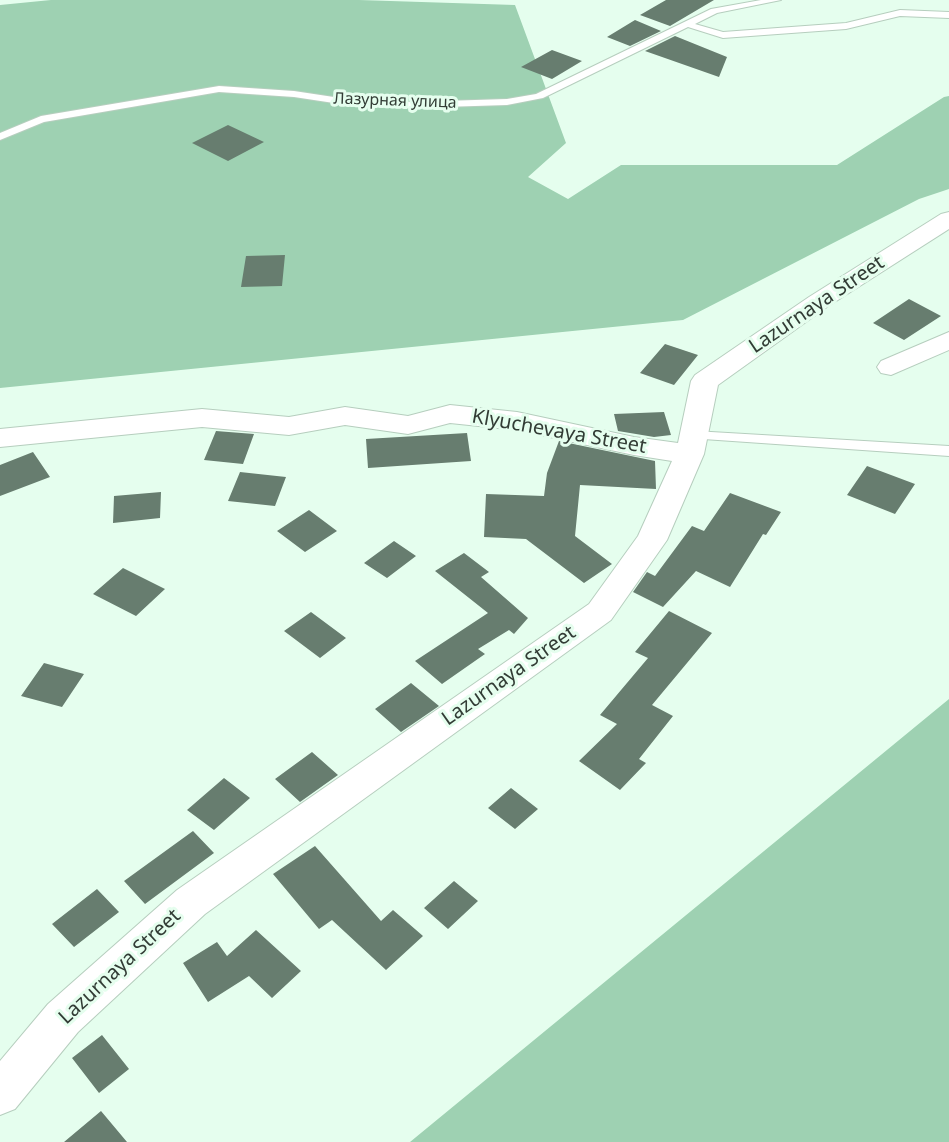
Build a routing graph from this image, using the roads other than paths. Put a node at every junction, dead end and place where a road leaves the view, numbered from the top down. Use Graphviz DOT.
graph roads {
  1 [pos="776,0"];
  2 [pos="949,15"];
  3 [pos="687,24"];
  4 [pos="0,137"];
  5 [pos="949,219"];
  6 [pos="949,340"];
  7 [pos="891,367"];
  8 [pos="0,438"];
  9 [pos="692,444"];
  10 [pos="949,451"];
  11 [pos="0,1094"];
  1 -- 3 [label="lane, Лазурная улица"];
  2 -- 3 [label="lane"];
  3 -- 4 [label="lane, Лазурная улица"];
  5 -- 9 [label="street, Lazurnaya Street"];
  6 -- 7 [label="street"];
  8 -- 9 [label="street, Klyuchevaya Street"];
  9 -- 10 [label="lane"];
  9 -- 11 [label="street, Lazurnaya Street"];
}
